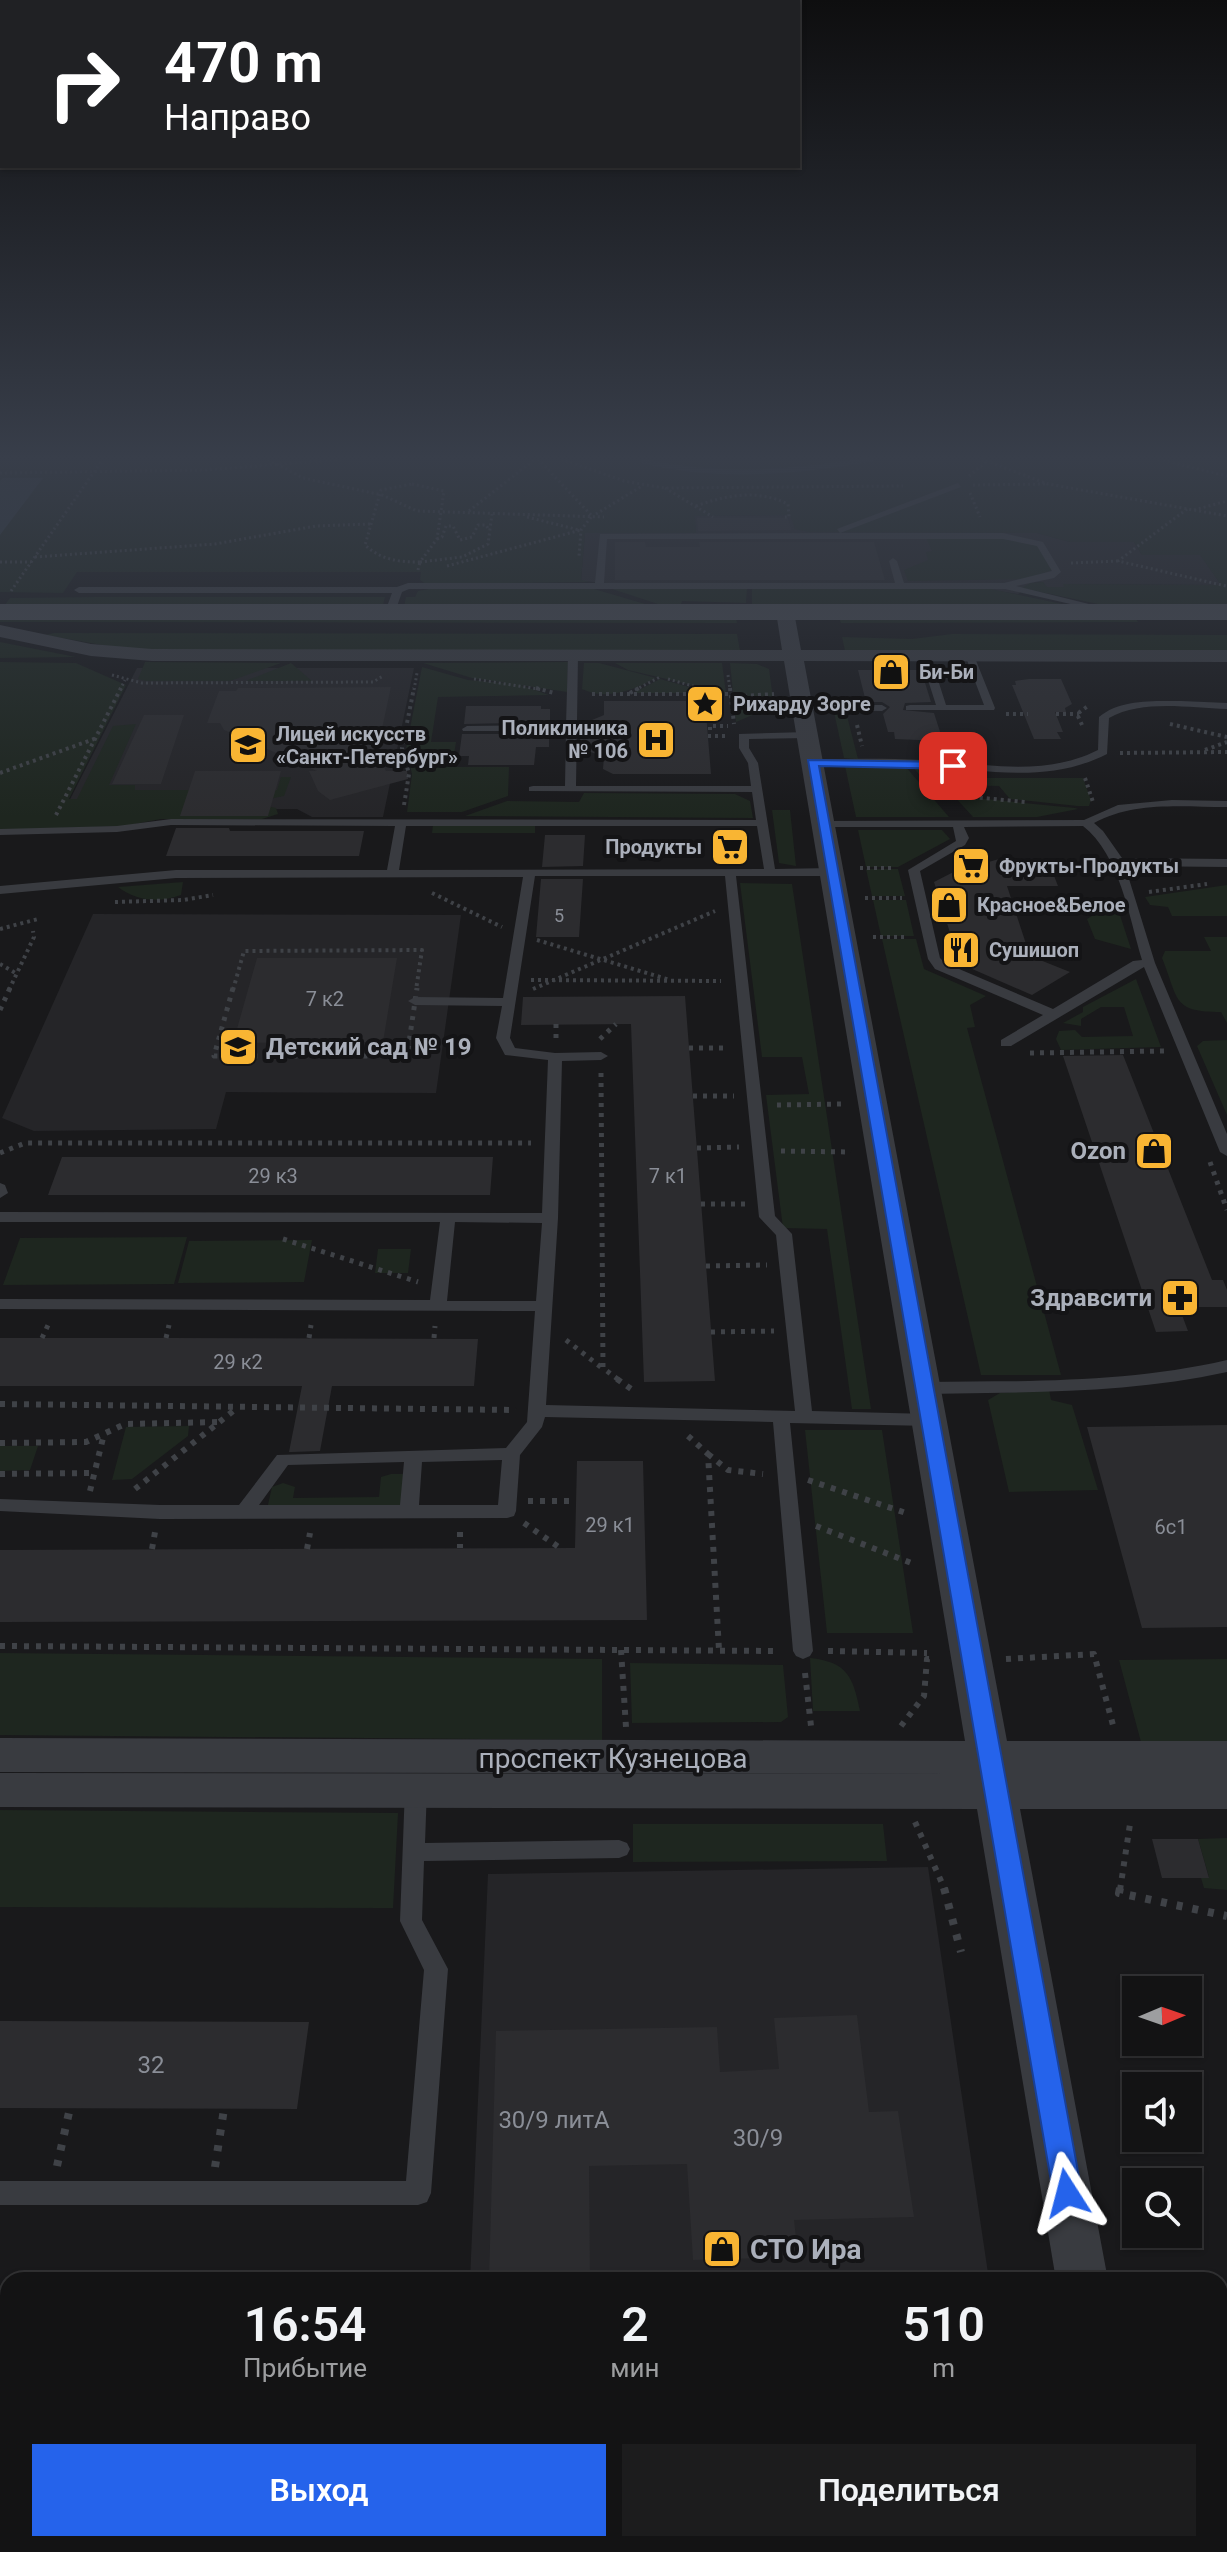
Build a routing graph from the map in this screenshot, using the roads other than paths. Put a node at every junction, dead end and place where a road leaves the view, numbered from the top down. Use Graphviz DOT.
graph roads {
  1 [pos="600,578"];
  2 [pos="898,578"];
  3 [pos="1041,578"];
  4 [pos="599,586"];
  5 [pos="900,586"];
  6 [pos="1004,586"];
  7 [pos="79,590"];
  8 [pos="394,601"];
  9 [pos="4,603"];
  10 [pos="1227,612"];
  11 [pos="1122,617"];
  12 [pos="786,620"];
  13 [pos="1190,620"];
  14 [pos="0,629"];
  15 [pos="1227,629"];
  16 [pos="573,655"];
  17 [pos="793,655"];
  18 [pos="925,655"];
  19 [pos="970,655"];
  20 [pos="1227,656"];
  21 [pos="1227,706"];
  22 [pos="802,708"];
  23 [pos="882,708"];
  24 [pos="910,708"];
  25 [pos="942,709"];
  26 [pos="572,728"];
  27 [pos="467,729"];
  28 [pos="807,735"];
  29 [pos="812,762"];
  30 [pos="533,789"];
  31 [pos="570,789"];
  32 [pos="758,789"];
  33 [pos="1227,804"];
  34 [pos="401,822"];
  35 [pos="763,823"];
  36 [pos="1086,823"];
  37 [pos="823,824"];
  38 [pos="957,824"];
  39 [pos="0,832"];
  40 [pos="1118,862"];
  41 [pos="1227,863"];
  42 [pos="846,870"];
  43 [pos="730,871"];
  44 [pos="393,872"];
  45 [pos="530,872"];
  46 [pos="770,872"];
  47 [pos="0,890"];
  48 [pos="1149,963"];
  49 [pos="415,1001"];
  50 [pos="507,1002"];
  51 [pos="1052,1014"];
  52 [pos="1010,1048"];
  53 [pos="601,1056"];
  54 [pos="555,1057"];
  55 [pos="1227,1150"];
  56 [pos="0,1217"];
  57 [pos="448,1218"];
  58 [pos="550,1218"];
  59 [pos="438,1297"];
  60 [pos="0,1304"];
  61 [pos="545,1306"];
  62 [pos="1227,1366"];
  63 [pos="928,1404"];
  64 [pos="537,1411"];
  65 [pos="781,1417"];
  66 [pos="804,1417"];
  67 [pos="511,1454"];
  68 [pos="414,1455"];
  69 [pos="0,1505"];
  70 [pos="409,1511"];
  71 [pos="244,1512"];
  72 [pos="803,1651"];
  73 [pos="0,1755"];
  74 [pos="1227,1758"];
  75 [pos="418,1775"];
  76 [pos="994,1775"];
  77 [pos="0,1790"];
  78 [pos="1227,1792"];
  79 [pos="619,1849"];
  80 [pos="414,1852"];
  81 [pos="0,2193"];
  82 [pos="1081,2272"];
  1 -- 4 [label="lane"];
  2 -- 5 [label="lane"];
  3 -- 6 [label="lane"];
  4 -- 5 [label="lane"];
  4 -- 8 [label="lane"];
  5 -- 6 [label="lane"];
  6 -- 11 [label="lane"];
  7 -- 8 [label="lane"];
  8 -- 9 [label="main road"];
  8 -- 12 [label="main road"];
  10 -- 13 [label="main road"];
  11 -- 12 [label="main road"];
  11 -- 13 [label="main road"];
  12 -- 14 [label="main road"];
  12 -- 17 [label="street"];
  13 -- 15 [label="main road"];
  14 -- 16 [label="street"];
  16 -- 17 [label="street"];
  16 -- 26 [label="lane"];
  17 -- 18 [label="street"];
  17 -- 22 [label="street"];
  18 -- 19 [label="street"];
  18 -- 25 [label="lane"];
  19 -- 20 [label="street"];
  19 -- 25 [label="lane"];
  21 -- 29 [label="lane"];
  22 -- 23 [label="lane"];
  22 -- 28 [label="street"];
  24 -- 25 [label="lane"];
  26 -- 27 [label="lane"];
  26 -- 31 [label="lane"];
  28 -- 29 [label="street"];
  28 -- 32 [label="lane"];
  29 -- 37 [label="street"];
  30 -- 31 [label="lane"];
  31 -- 32 [label="lane"];
  32 -- 35 [label="lane"];
  33 -- 36 [label="lane"];
  34 -- 35 [label="lane"];
  34 -- 39 [label="lane"];
  34 -- 44 [label="lane"];
  35 -- 46 [label="lane"];
  36 -- 38 [label="lane"];
  36 -- 40 [label="lane"];
  37 -- 38 [label="lane"];
  37 -- 42 [label="street"];
  38 -- 51 [label="lane"];
  40 -- 41 [label="lane"];
  40 -- 48 [label="lane"];
  42 -- 46 [label="lane"];
  42 -- 63 [label="street"];
  43 -- 45 [label="lane"];
  43 -- 46 [label="lane"];
  43 -- 66 [label="lane"];
  44 -- 45 [label="lane"];
  44 -- 47 [label="lane"];
  45 -- 50 [label="lane"];
  48 -- 51 [label="lane"];
  48 -- 55 [label="lane"];
  49 -- 50 [label="lane"];
  50 -- 54 [label="lane"];
  51 -- 52 [label="lane"];
  53 -- 54 [label="lane"];
  54 -- 58 [label="lane"];
  56 -- 57 [label="lane"];
  57 -- 58 [label="lane"];
  57 -- 59 [label="lane"];
  58 -- 61 [label="lane"];
  59 -- 60 [label="lane"];
  59 -- 61 [label="lane"];
  61 -- 64 [label="lane"];
  62 -- 63 [label="lane"];
  63 -- 66 [label="lane"];
  63 -- 76 [label="street"];
  64 -- 65 [label="lane"];
  64 -- 67 [label="lane"];
  65 -- 66 [label="lane"];
  65 -- 72 [label="lane"];
  67 -- 68 [label="lane"];
  67 -- 70 [label="lane"];
  68 -- 70 [label="lane"];
  68 -- 71 [label="lane"];
  69 -- 71 [label="lane"];
  70 -- 71 [label="lane"];
  73 -- 75 [label="street, проспект Кузнецова"];
  74 -- 76 [label="street, проспект Кузнецова"];
  75 -- 76 [label="street, проспект Кузнецова"];
  75 -- 77 [label="street, проспект Кузнецова"];
  75 -- 80 [label="lane"];
  76 -- 78 [label="street, проспект Кузнецова"];
  76 -- 82 [label="street"];
  79 -- 80 [label="lane"];
  80 -- 81 [label="lane"];
}
